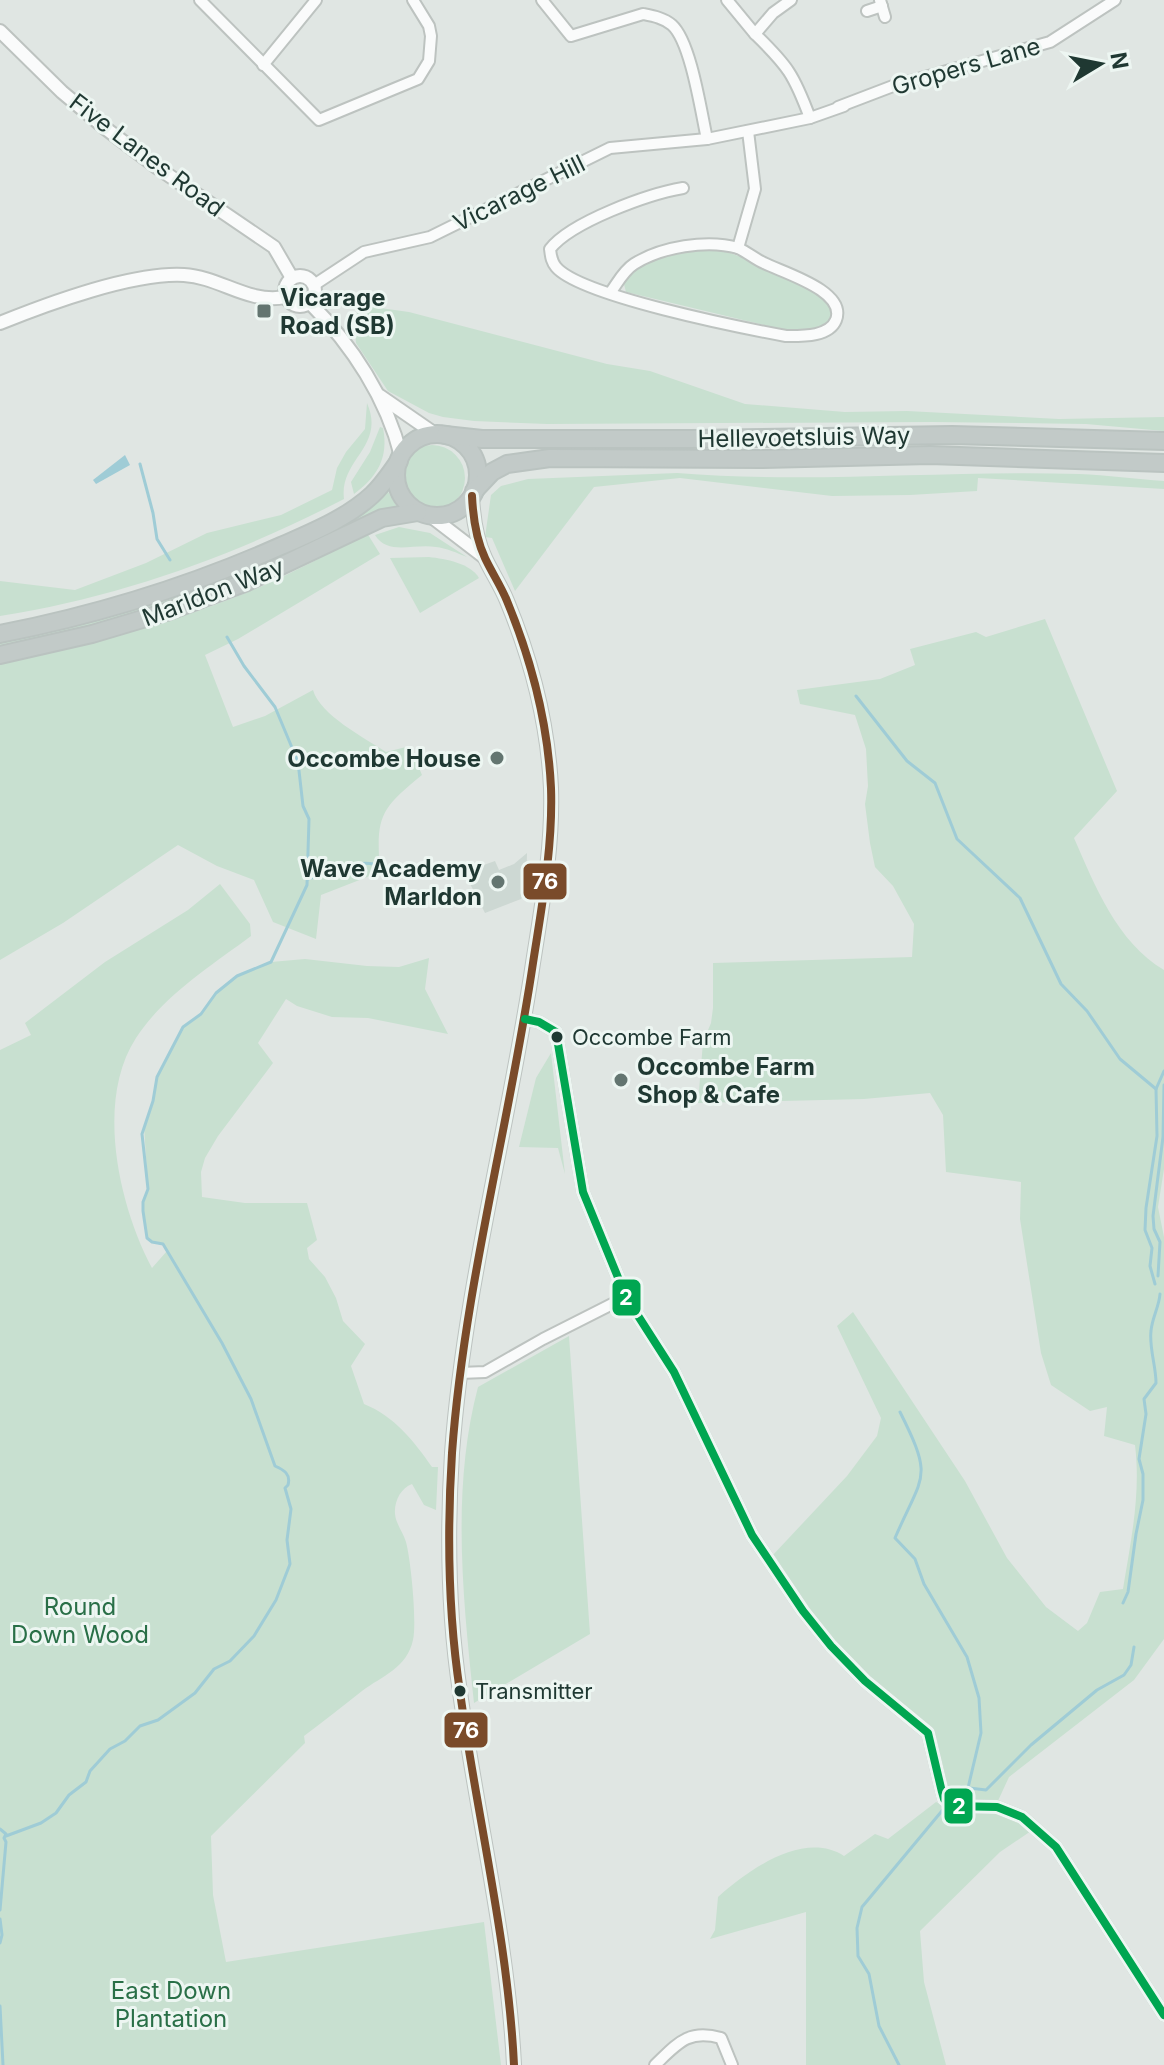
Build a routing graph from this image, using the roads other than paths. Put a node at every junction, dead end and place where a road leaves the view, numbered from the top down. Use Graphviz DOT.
graph roads {
  1 [pos="200,0"];
  2 [pos="316,0"];
  3 [pos="413,0"];
  4 [pos="542,0"];
  5 [pos="727,0"];
  6 [pos="791,0"];
  7 [pos="1115,0"];
  8 [pos="883,8"];
  9 [pos="867,11"];
  10 [pos="0,31"];
  11 [pos="755,34"];
  12 [pos="263,65"];
  13 [pos="844,106"];
  14 [pos="810,118"];
  15 [pos="748,131"];
  16 [pos="707,139"];
  17 [pos="683,188"];
  18 [pos="738,248"];
  19 [pos="292,278"];
  20 [pos="314,285"];
  21 [pos="610,293"];
  22 [pos="285,297"];
  23 [pos="310,303"];
  24 [pos="0,323"];
  25 [pos="380,396"];
  26 [pos="440,434"];
  27 [pos="1164,441"];
  28 [pos="400,458"];
  29 [pos="1164,463"];
  30 [pos="473,494"];
  31 [pos="423,513"];
  32 [pos="484,557"];
  33 [pos="0,634"];
  34 [pos="0,655"];
  35 [pos="525,1019"];
  36 [pos="626,1297"];
  37 [pos="460,1373"];
  38 [pos="1164,2015"];
  39 [pos="514,2065"];
  40 [pos="655,2065"];
  41 [pos="732,2065"];
  1 -- 12 [label="street"];
  2 -- 12 [label="street"];
  3 -- 12 [label="street"];
  4 -- 16 [label="street"];
  5 -- 11 [label="street"];
  6 -- 11 [label="street"];
  7 -- 14 [label="street, Gropers Lane"];
  8 -- 9 [label="street"];
  10 -- 19 [label="street, Five Lanes Road"];
  11 -- 14 [label="street"];
  13 -- 14 [label="street"];
  14 -- 15 [label="street, Vicarage Hill"];
  15 -- 16 [label="street, Vicarage Hill"];
  15 -- 18 [label="street"];
  16 -- 20 [label="street, Vicarage Hill"];
  17 -- 21 [label="street"];
  18 -- 21 [label="street"];
  18 -- 21 [label="street"];
  19 -- 20 [label="street"];
  19 -- 22 [label="street"];
  20 -- 23 [label="street"];
  22 -- 23 [label="street"];
  22 -- 24 [label="street"];
  23 -- 25 [label="street"];
  25 -- 26 [label="street"];
  25 -- 28 [label="street"];
  26 -- 27 [label="highway, Hellevoetsluis Way"];
  26 -- 28 [label="highway"];
  26 -- 30 [label="highway"];
  28 -- 31 [label="highway"];
  28 -- 33 [label="highway, Marldon Way"];
  29 -- 30 [label="highway, Hellevoetsluis Way"];
  30 -- 31 [label="highway"];
  30 -- 32 [label="street"];
  31 -- 32 [label="street"];
  31 -- 34 [label="highway, Marldon Way"];
  32 -- 35 [label="street"];
  35 -- 36 [label="street"];
  35 -- 37 [label="street"];
  36 -- 37 [label="street"];
  36 -- 38 [label="street"];
  37 -- 39 [label="street"];
  40 -- 41 [label="street"];
}
